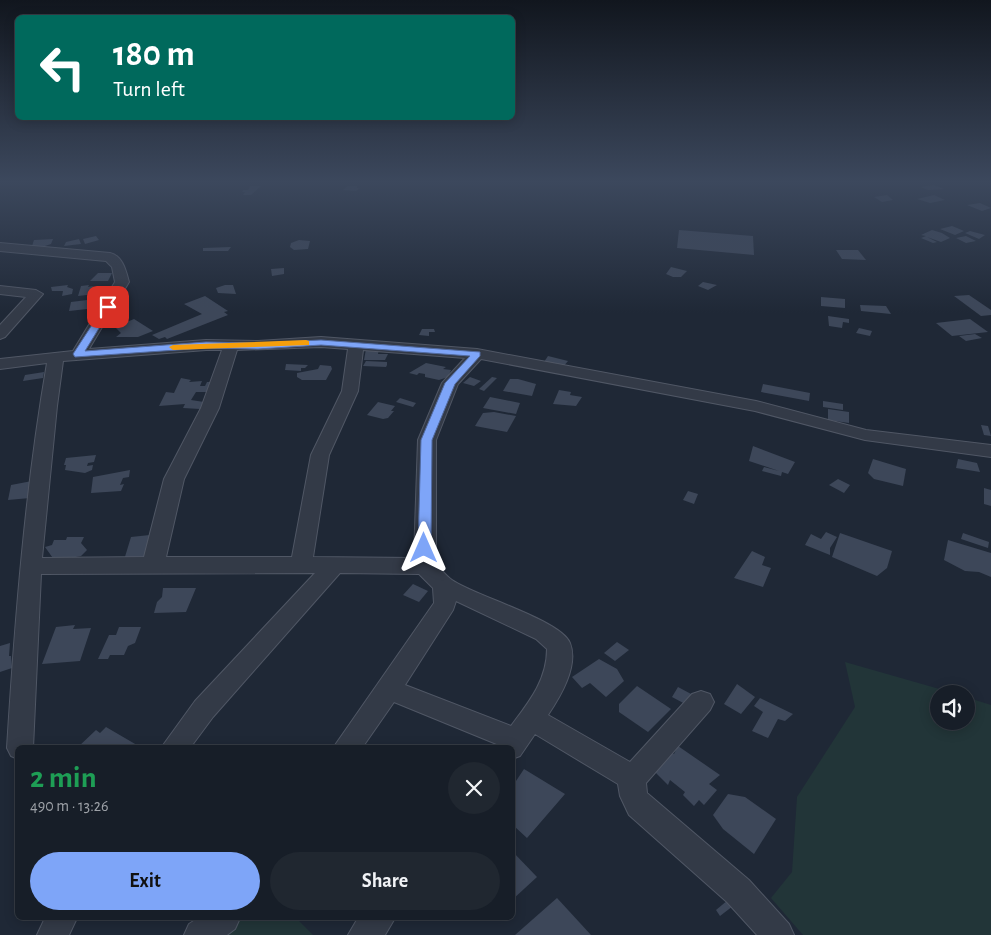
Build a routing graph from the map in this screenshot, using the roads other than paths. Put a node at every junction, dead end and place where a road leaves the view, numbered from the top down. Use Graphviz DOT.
graph roads {
  1 [pos="0,248"];
  2 [pos="0,290"];
  3 [pos="1,333"];
  4 [pos="356,345"];
  5 [pos="231,346"];
  6 [pos="78,354"];
  7 [pos="477,354"];
  8 [pos="56,357"];
  9 [pos="0,364"];
  10 [pos="991,451"];
  11 [pos="301,564"];
  12 [pos="153,565"];
  13 [pos="31,566"];
  14 [pos="334,566"];
  15 [pos="425,566"];
  16 [pos="444,586"];
  17 [pos="389,689"];
  18 [pos="701,702"];
  19 [pos="532,720"];
  20 [pos="514,744"];
  21 [pos="20,745"];
  22 [pos="176,745"];
  23 [pos="348,745"];
  24 [pos="632,778"];
  25 [pos="60,920"];
  26 [pos="221,920"];
  27 [pos="377,920"];
  28 [pos="53,935"];
  29 [pos="200,935"];
  30 [pos="364,935"];
  31 [pos="778,935"];
  1 -- 6 [label="street"];
  2 -- 3 [label="street"];
  4 -- 5 [label="street"];
  4 -- 7 [label="street"];
  4 -- 11 [label="street"];
  5 -- 6 [label="street"];
  5 -- 12 [label="street"];
  6 -- 8 [label="street"];
  7 -- 10 [label="street"];
  7 -- 15 [label="street"];
  8 -- 9 [label="street"];
  8 -- 13 [label="street"];
  11 -- 12 [label="street"];
  11 -- 14 [label="street"];
  12 -- 13 [label="street"];
  13 -- 21 [label="street"];
  14 -- 15 [label="street"];
  14 -- 22 [label="street"];
  15 -- 16 [label="street"];
  16 -- 17 [label="street"];
  16 -- 19 [label="street"];
  17 -- 20 [label="street"];
  17 -- 23 [label="street"];
  18 -- 24 [label="street"];
  19 -- 20 [label="street"];
  19 -- 24 [label="street"];
  24 -- 31 [label="street"];
  25 -- 28 [label="street"];
  26 -- 29 [label="street"];
  27 -- 30 [label="street"];
}
